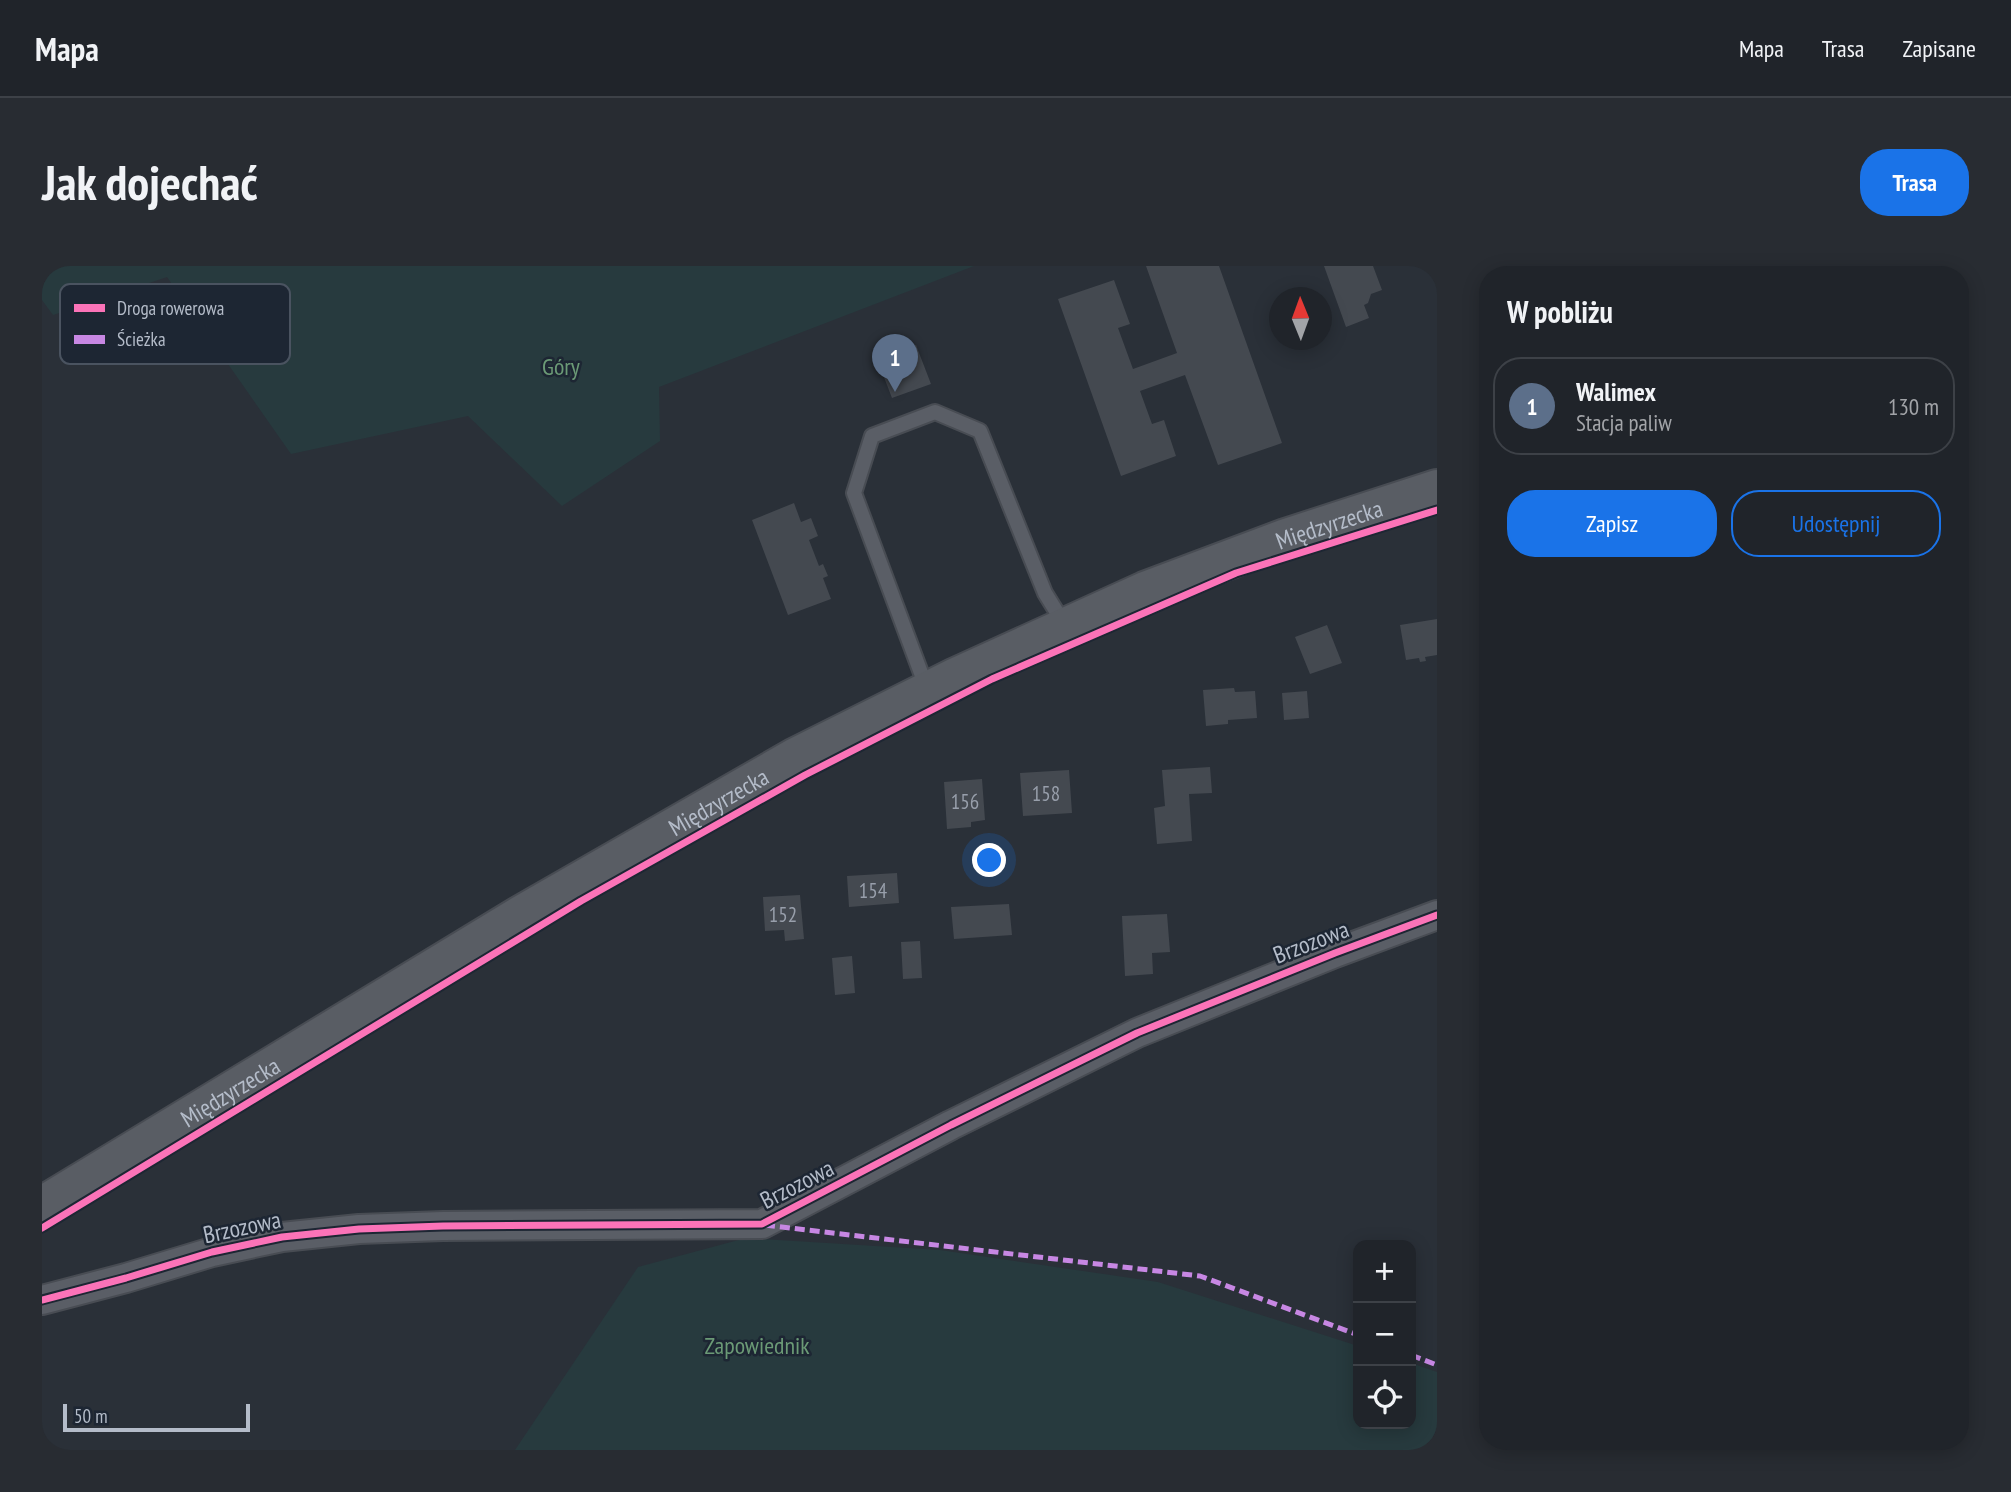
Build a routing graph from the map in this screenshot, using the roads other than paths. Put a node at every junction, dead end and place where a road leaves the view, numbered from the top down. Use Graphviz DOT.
graph roads {
  1 [pos="1437,489"];
  2 [pos="1066,628"];
  3 [pos="928,691"];
  4 [pos="1437,915"];
  5 [pos="42,1206"];
  6 [pos="42,1300"];
  1 -- 2 [label="main road, Międzyrzecka"];
  2 -- 3 [label="main road, Międzyrzecka"];
  2 -- 3 [label="lane"];
  3 -- 5 [label="main road, Międzyrzecka"];
  4 -- 6 [label="street, Brzozowa"];
}
